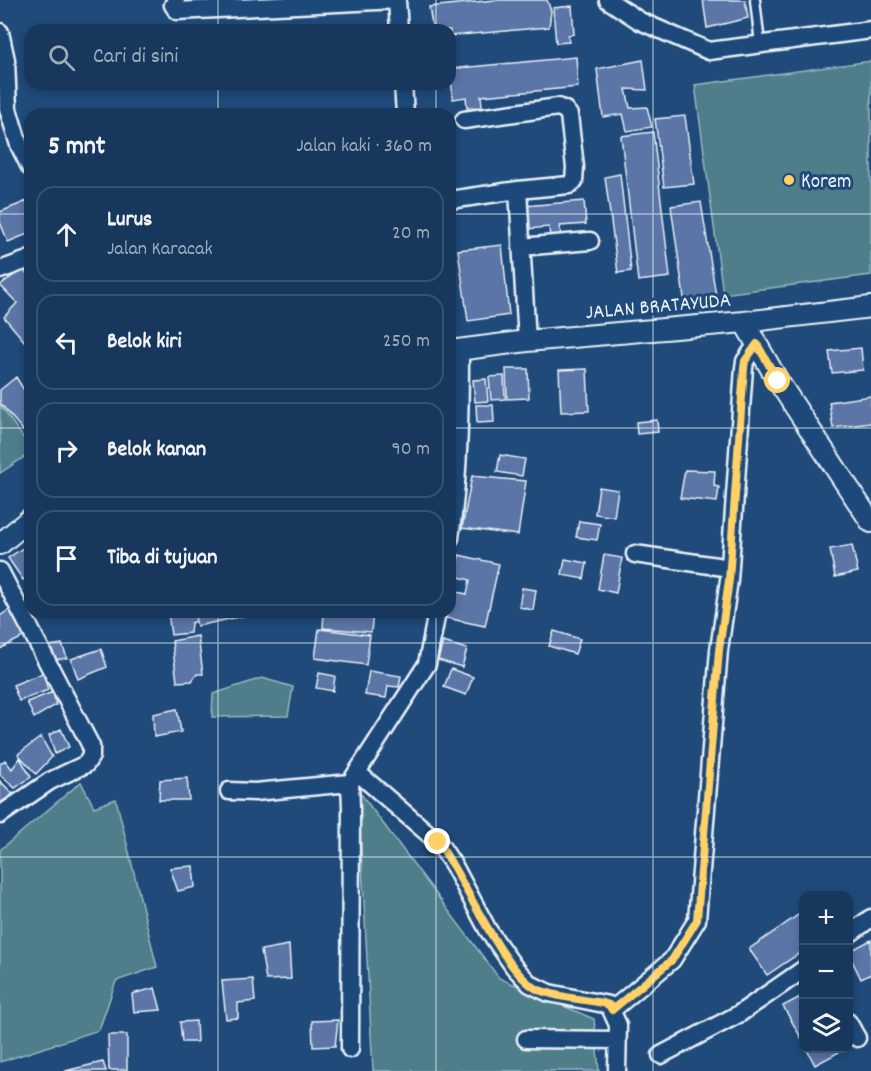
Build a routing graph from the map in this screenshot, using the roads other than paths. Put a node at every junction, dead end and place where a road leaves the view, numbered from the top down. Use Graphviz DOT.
graph roads {
  1 [pos="176,0"];
  2 [pos="608,0"];
  3 [pos="755,0"];
  4 [pos="399,24"];
  5 [pos="871,30"];
  6 [pos="0,32"];
  7 [pos="760,44"];
  8 [pos="403,90"];
  9 [pos="405,108"];
  10 [pos="4,109"];
  11 [pos="464,120"];
  12 [pos="24,155"];
  13 [pos="518,190"];
  14 [pos="456,199"];
  15 [pos="590,242"];
  16 [pos="521,247"];
  17 [pos="24,261"];
  18 [pos="0,270"];
  19 [pos="871,307"];
  20 [pos="744,322"];
  21 [pos="527,341"];
  22 [pos="757,344"];
  23 [pos="456,350"];
  24 [pos="456,366"];
  25 [pos="456,489"];
  26 [pos="871,522"];
  27 [pos="24,524"];
  28 [pos="0,544"];
  29 [pos="635,554"];
  30 [pos="730,568"];
  31 [pos="0,571"];
  32 [pos="24,617"];
  33 [pos="24,618"];
  34 [pos="436,618"];
  35 [pos="354,778"];
  36 [pos="229,791"];
  37 [pos="0,815"];
  38 [pos="871,918"];
  39 [pos="853,932"];
  40 [pos="799,973"];
  41 [pos="612,1010"];
  42 [pos="853,1029"];
  43 [pos="858,1038"];
  44 [pos="526,1039"];
  45 [pos="617,1040"];
  46 [pos="350,1049"];
  47 [pos="662,1055"];
  48 [pos="617,1071"];
  1 -- 4 [label="street"];
  2 -- 7 [label="street"];
  3 -- 7 [label="lane"];
  5 -- 7 [label="street"];
  6 -- 10 [label="street"];
  8 -- 9 [label="street"];
  10 -- 12 [label="street"];
  11 -- 13 [label="street"];
  13 -- 14 [label="street"];
  13 -- 16 [label="street"];
  15 -- 16 [label="street"];
  16 -- 21 [label="street"];
  17 -- 18 [label="street"];
  19 -- 20 [label="street, JALAN BRATAYUDA"];
  20 -- 21 [label="street, JALAN BRATAYUDA"];
  20 -- 22 [label="street"];
  21 -- 23 [label="street, JALAN BRATAYUDA"];
  22 -- 26 [label="street"];
  22 -- 30 [label="street"];
  24 -- 25 [label="street"];
  27 -- 28 [label="street"];
  29 -- 30 [label="street"];
  30 -- 41 [label="street"];
  31 -- 32 [label="street"];
  33 -- 37 [label="street"];
  34 -- 35 [label="street"];
  35 -- 36 [label="street"];
  35 -- 41 [label="street"];
  35 -- 46 [label="street"];
  38 -- 39 [label="street"];
  40 -- 47 [label="street"];
  41 -- 45 [label="street"];
  42 -- 43 [label="street"];
  44 -- 45 [label="street"];
  45 -- 48 [label="street"];
}
